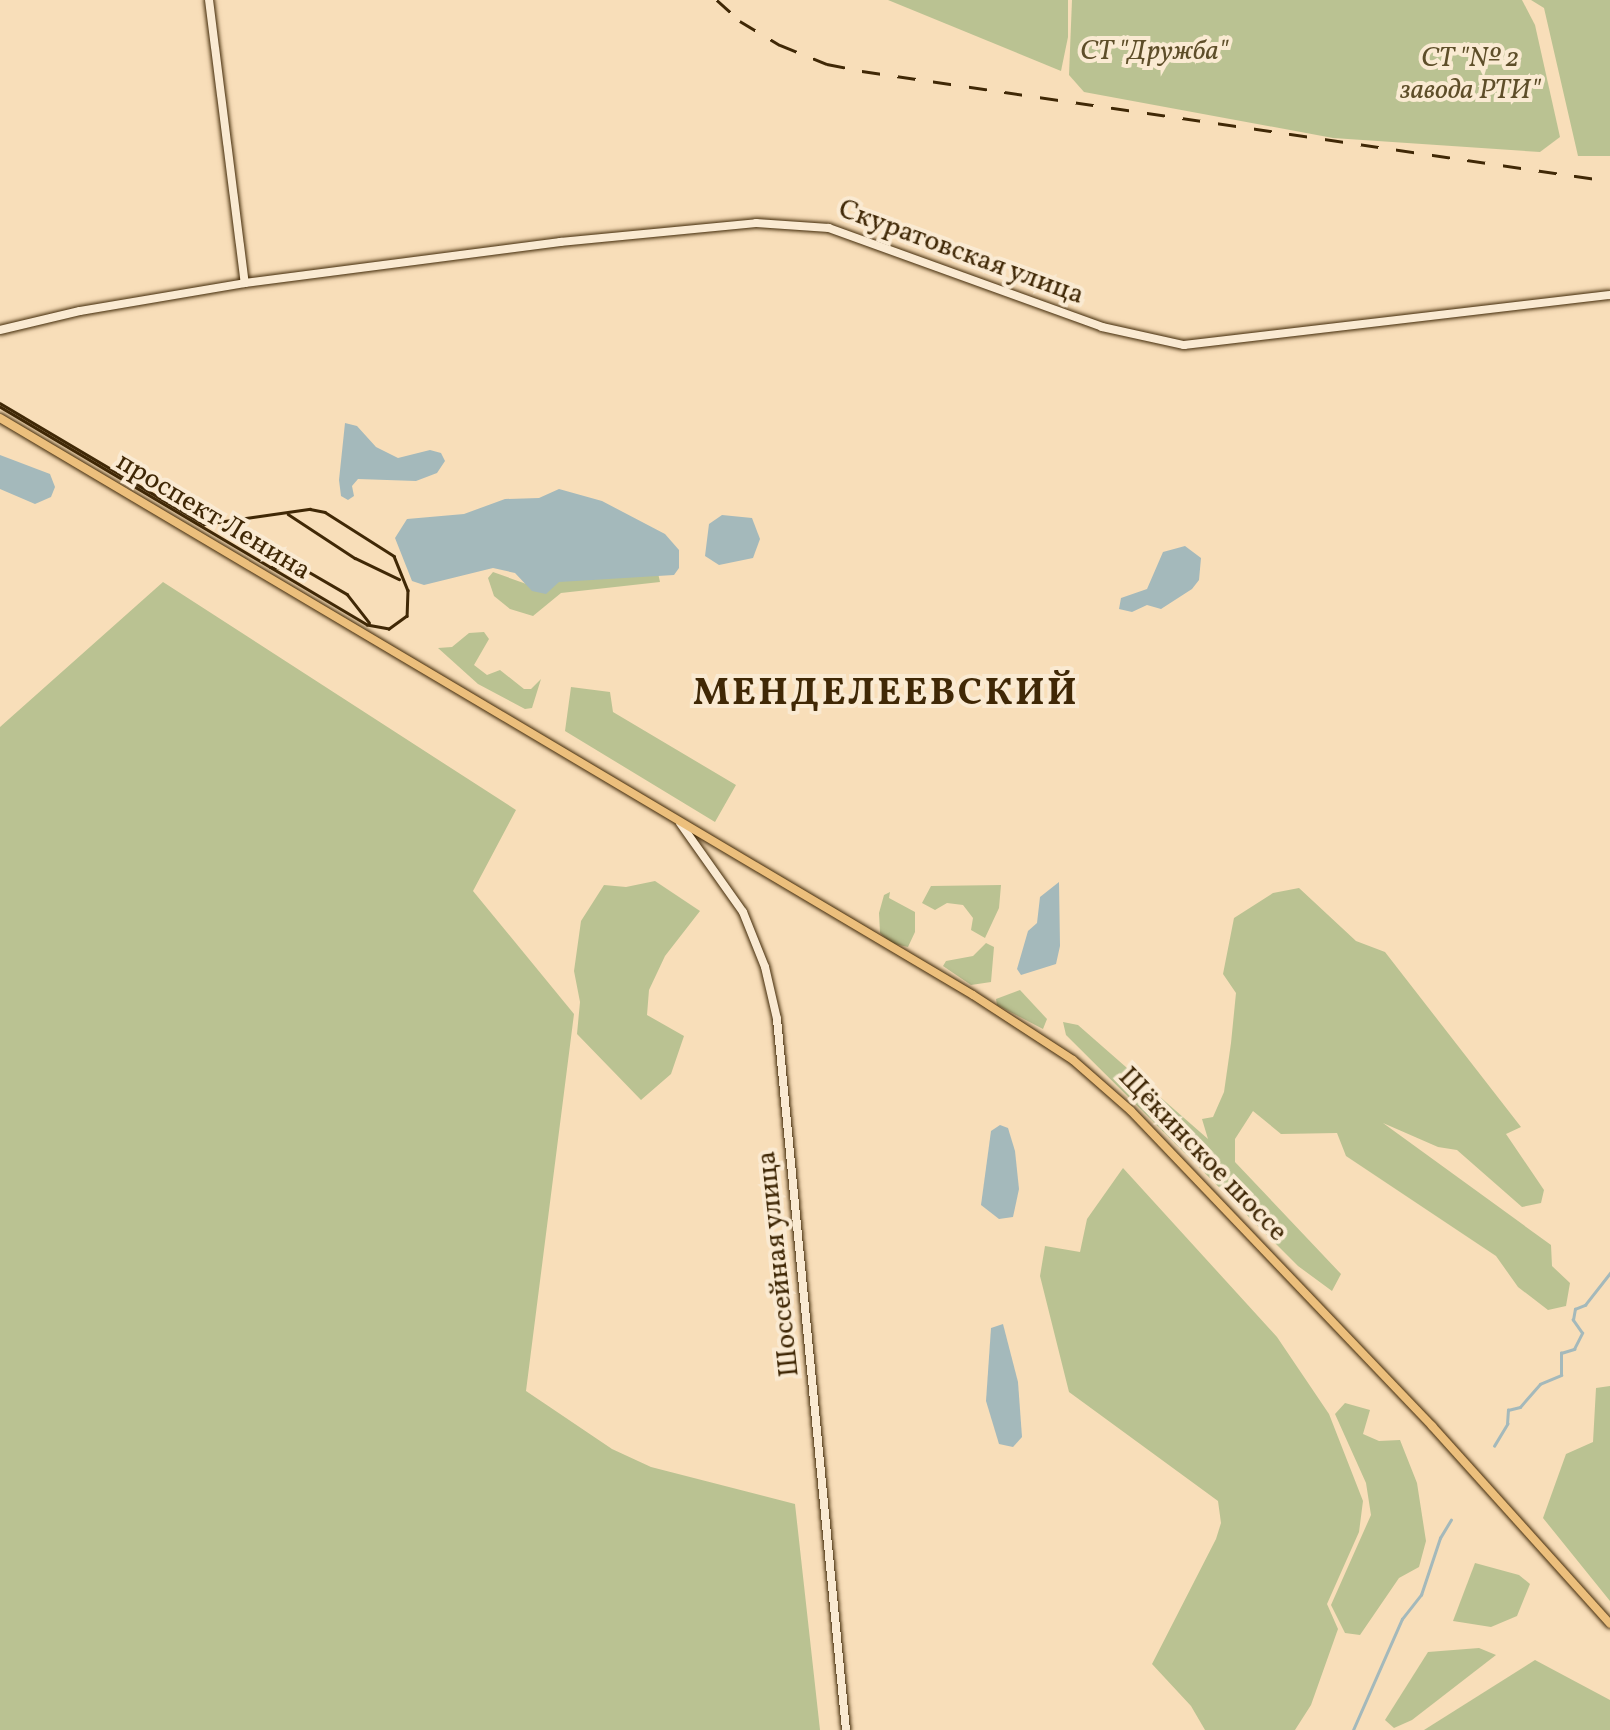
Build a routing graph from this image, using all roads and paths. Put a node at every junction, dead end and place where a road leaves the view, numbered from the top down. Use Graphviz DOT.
graph roads {
  1 [pos="209,0"];
  2 [pos="245,282"];
  3 [pos="1610,295"];
  4 [pos="0,330"];
  5 [pos="0,418"];
  6 [pos="678,820"];
  7 [pos="1610,1624"];
  8 [pos="846,1730"];
  1 -- 2 [label="street"];
  2 -- 3 [label="street, Скуратовская улица"];
  2 -- 4 [label="street, Скуратовская улица"];
  5 -- 6 [label="main road, проспект Ленина"];
  6 -- 7 [label="main road, Щёкинское шоссе"];
  6 -- 8 [label="street, Шоссейная улица"];
}
